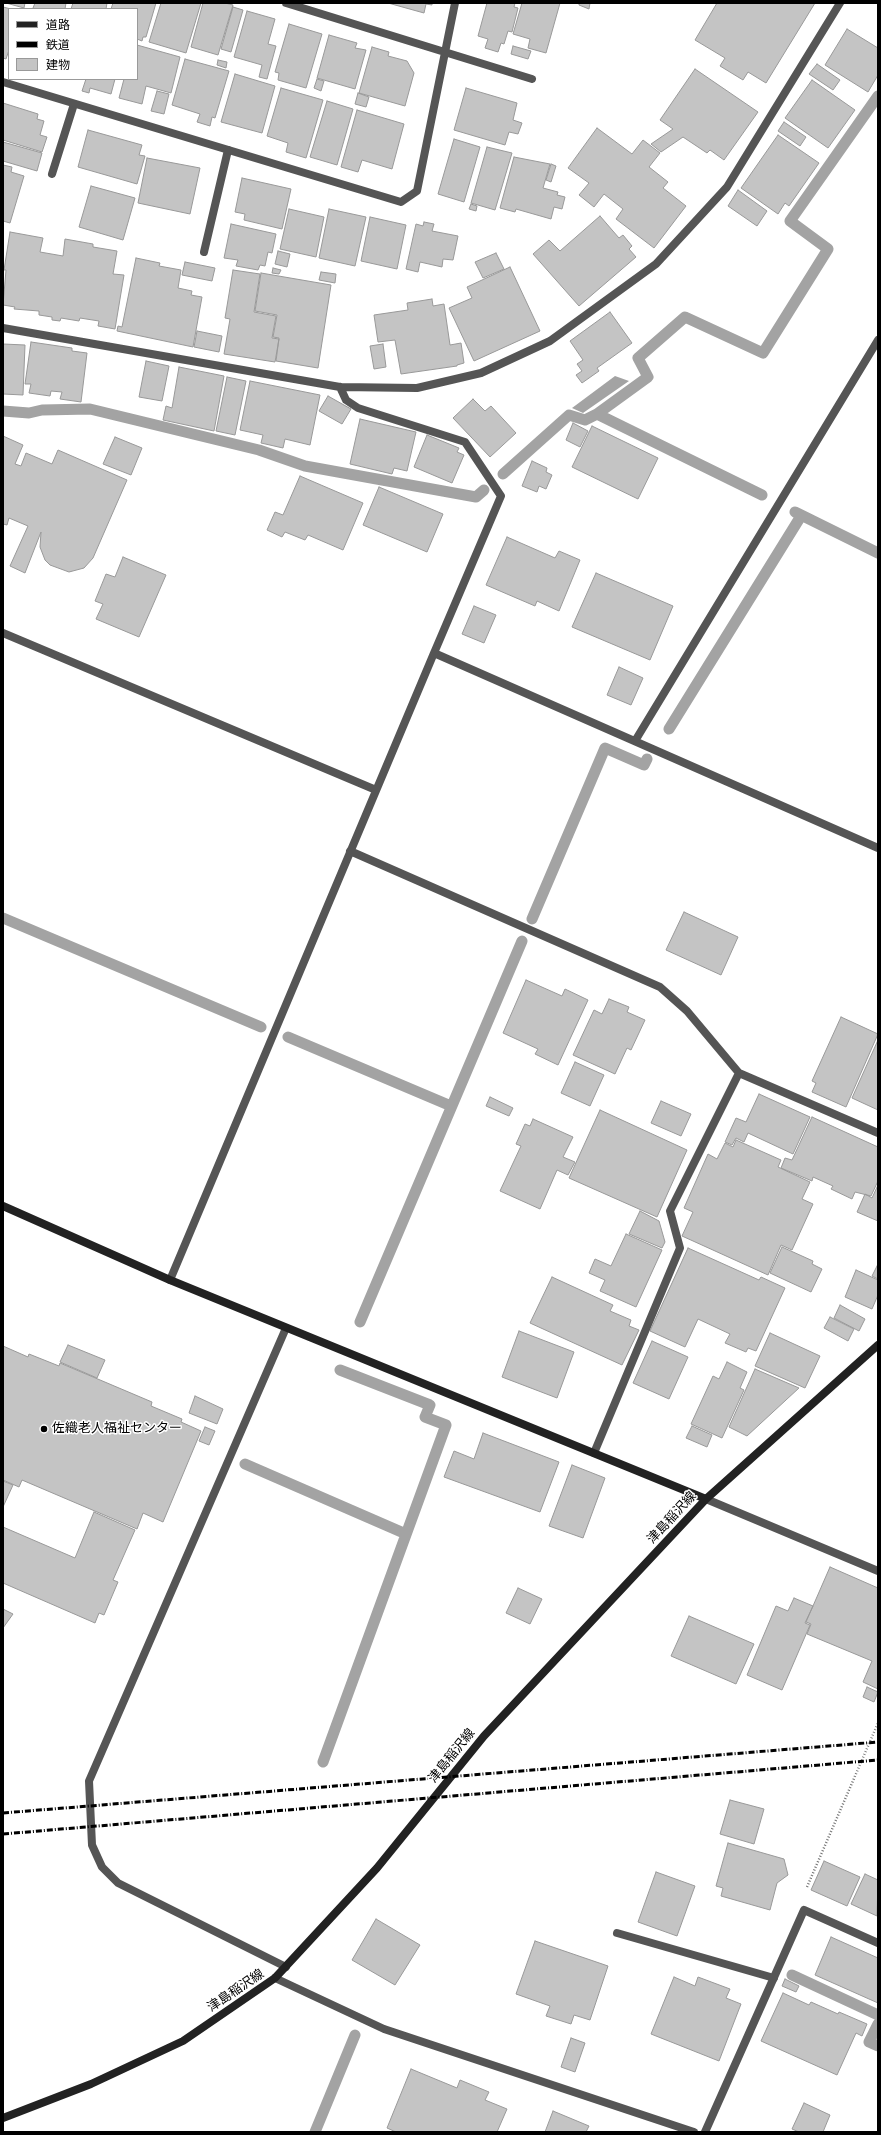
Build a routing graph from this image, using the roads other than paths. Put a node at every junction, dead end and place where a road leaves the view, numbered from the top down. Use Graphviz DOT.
graph roads {
  1 [pos="286,3"];
  2 [pos="455,3"];
  3 [pos="840,3"];
  4 [pos="447,52"];
  5 [pos="532,79"];
  6 [pos="3,82"];
  7 [pos="74,104"];
  8 [pos="228,150"];
  9 [pos="52,174"];
  10 [pos="204,252"];
  11 [pos="3,328"];
  12 [pos="878,340"];
  13 [pos="340,387"];
  14 [pos="3,633"];
  15 [pos="434,653"];
  16 [pos="635,741"];
  17 [pos="376,790"];
  18 [pos="878,848"];
  19 [pos="350,851"];
  20 [pos="739,1073"];
  21 [pos="878,1133"];
  22 [pos="3,1206"];
  23 [pos="170,1280"];
  24 [pos="286,1328"];
  25 [pos="878,1345"];
  26 [pos="594,1453"];
  27 [pos="706,1499"];
  28 [pos="878,1571"];
  29 [pos="617,1933"];
  30 [pos="878,1943"];
  31 [pos="286,1967"];
  32 [pos="275,1978"];
  33 [pos="774,1978"];
  34 [pos="3,2118"];
  35 [pos="694,2132"];
  36 [pos="705,2132"];
  1 -- 4 [label="street"];
  2 -- 4 [label="street"];
  3 -- 13 [label="street"];
  4 -- 5 [label="street"];
  4 -- 8 [label="street"];
  6 -- 7 [label="street"];
  7 -- 8 [label="street"];
  7 -- 9 [label="street"];
  8 -- 10 [label="street"];
  11 -- 13 [label="street"];
  12 -- 16 [label="street"];
  13 -- 15 [label="street"];
  14 -- 17 [label="street"];
  15 -- 16 [label="street"];
  15 -- 17 [label="street"];
  16 -- 18 [label="street"];
  17 -- 19 [label="street"];
  19 -- 20 [label="street"];
  19 -- 23 [label="street"];
  20 -- 21 [label="street"];
  20 -- 26 [label="street"];
  22 -- 23 [label="main road"];
  23 -- 24 [label="main road"];
  24 -- 26 [label="main road"];
  24 -- 31 [label="street"];
  25 -- 27 [label="main road, 津島稲沢線"];
  26 -- 27 [label="main road"];
  27 -- 28 [label="street"];
  27 -- 31 [label="main road, 津島稲沢線"];
  29 -- 33 [label="street"];
  30 -- 33 [label="street"];
  31 -- 32 [label="main road, 津島稲沢線"];
  32 -- 34 [label="main road, 津島稲沢線"];
  32 -- 35 [label="street"];
  33 -- 36 [label="street"];
}
